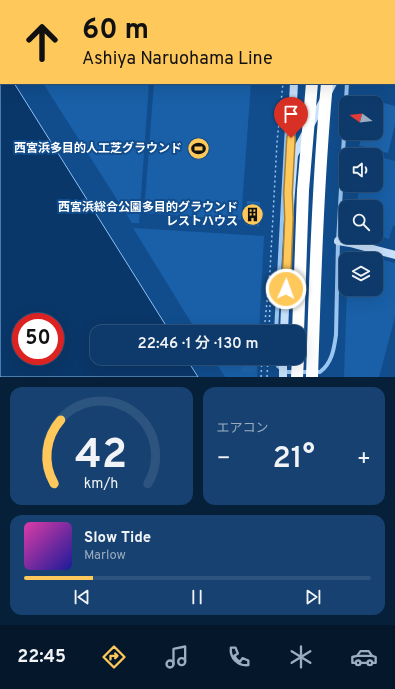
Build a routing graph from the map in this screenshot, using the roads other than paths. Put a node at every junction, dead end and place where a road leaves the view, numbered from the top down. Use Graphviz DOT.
graph roads {
  1 [pos="294,84"];
  2 [pos="312,84"];
  3 [pos="327,84"];
  4 [pos="333,84"];
  5 [pos="347,84"];
  6 [pos="293,96"];
  7 [pos="289,218"];
  8 [pos="338,241"];
  9 [pos="395,254"];
  10 [pos="276,325"];
  11 [pos="284,325"];
  12 [pos="298,325"];
  13 [pos="278,365"];
  14 [pos="283,365"];
  15 [pos="298,365"];
  16 [pos="283,377"];
  17 [pos="297,377"];
  18 [pos="312,377"];
  1 -- 6 [label="main road"];
  2 -- 12 [label="highway, bridge"];
  3 -- 18 [label="highway, bridge"];
  4 -- 7 [label="main road"];
  5 -- 8 [label="street"];
  6 -- 7 [label="main road"];
  6 -- 10 [label="street"];
  7 -- 11 [label="main road"];
  8 -- 9 [label="main road"];
  8 -- 13 [label="street"];
  14 -- 16 [label="main road, bridge"];
  15 -- 17 [label="highway, bridge"];
}
